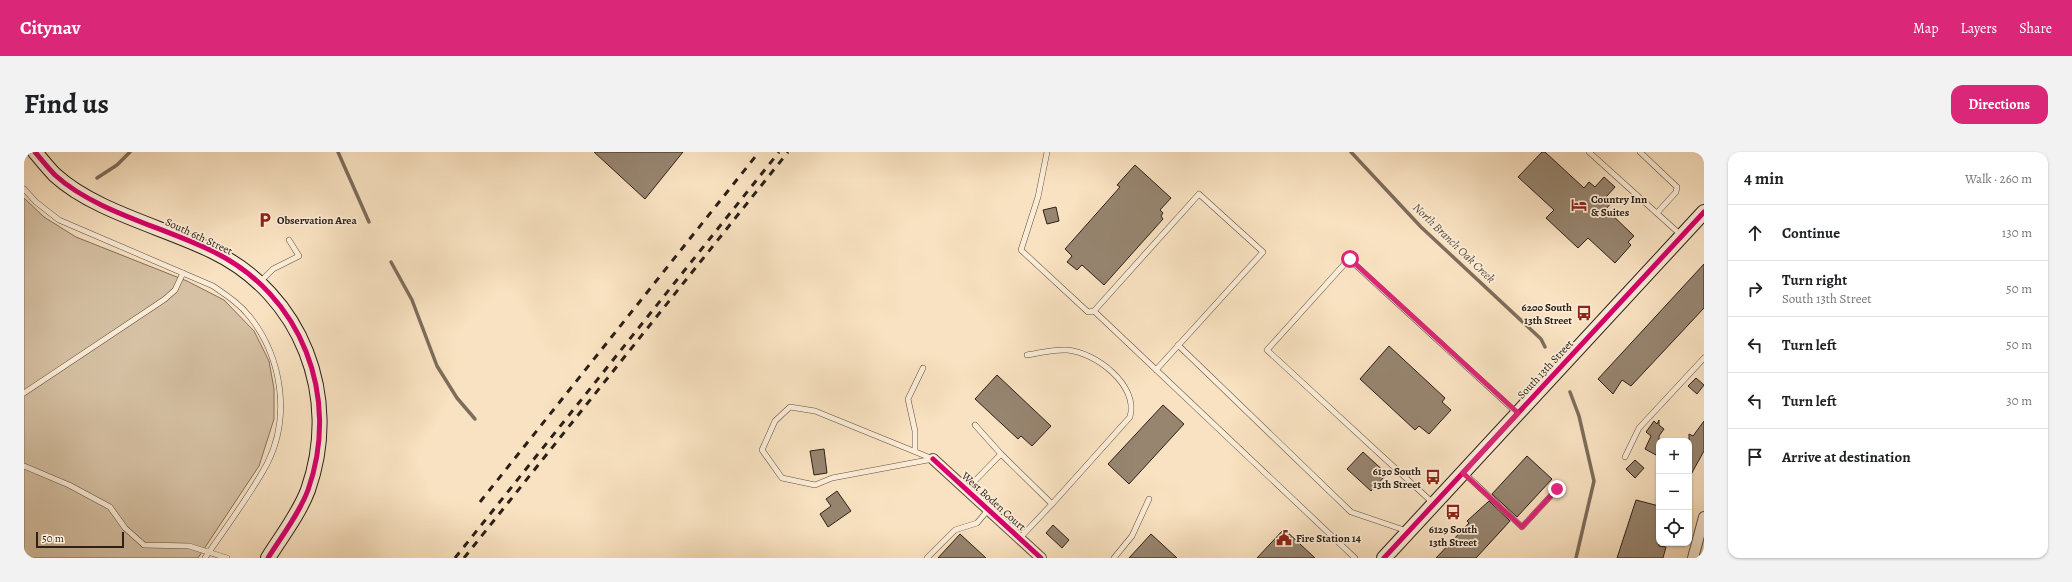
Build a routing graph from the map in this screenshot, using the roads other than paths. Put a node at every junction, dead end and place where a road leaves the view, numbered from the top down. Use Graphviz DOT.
graph roads {
  1 [pos="35,152"];
  2 [pos="1047,152"];
  3 [pos="1589,152"];
  4 [pos="1640,152"];
  5 [pos="24,189"];
  6 [pos="1704,212"];
  7 [pos="1657,213"];
  8 [pos="1682,236"];
  9 [pos="289,240"];
  10 [pos="183,273"];
  11 [pos="260,283"];
  12 [pos="1094,311"];
  13 [pos="1178,345"];
  14 [pos="1027,355"];
  15 [pos="1704,358"];
  16 [pos="923,368"];
  17 [pos="1156,370"];
  18 [pos="24,393"];
  19 [pos="1518,413"];
  20 [pos="975,425"];
  21 [pos="915,451"];
  22 [pos="1001,454"];
  23 [pos="1625,457"];
  24 [pos="933,459"];
  25 [pos="24,466"];
  26 [pos="1463,473"];
  27 [pos="1557,489"];
  28 [pos="966,490"];
  29 [pos="1149,499"];
  30 [pos="1052,504"];
  31 [pos="1434,504"];
  32 [pos="988,510"];
  33 [pos="1704,517"];
  34 [pos="1408,532"];
  35 [pos="1020,538"];
  36 [pos="209,551"];
  37 [pos="205,558"];
  38 [pos="227,558"];
  39 [pos="268,558"];
  40 [pos="927,558"];
  41 [pos="1041,558"];
  42 [pos="1114,558"];
  43 [pos="1356,558"];
  44 [pos="1384,558"];
  45 [pos="1693,558"];
  1 -- 11 [label="street, South 6th Street"];
  2 -- 12 [label="lane"];
  3 -- 7 [label="lane"];
  4 -- 7 [label="lane"];
  5 -- 10 [label="lane"];
  6 -- 8 [label="street, South 13th Street"];
  7 -- 8 [label="lane"];
  8 -- 19 [label="street, South 13th Street"];
  9 -- 11 [label="lane"];
  10 -- 18 [label="lane"];
  10 -- 36 [label="lane"];
  11 -- 39 [label="street, South 6th Street"];
  12 -- 13 [label="lane"];
  12 -- 17 [label="lane"];
  13 -- 17 [label="lane"];
  13 -- 34 [label="lane"];
  14 -- 30 [label="lane"];
  15 -- 23 [label="lane"];
  16 -- 21 [label="lane"];
  17 -- 43 [label="lane"];
  19 -- 26 [label="street, South 13th Street"];
  19 -- 31 [label="lane"];
  20 -- 22 [label="lane"];
  21 -- 24 [label="lane"];
  21 -- 24 [label="lane"];
  22 -- 28 [label="lane"];
  22 -- 30 [label="lane"];
  24 -- 28 [label="street, West Boden Court"];
  25 -- 36 [label="lane"];
  26 -- 27 [label="lane"];
  26 -- 31 [label="street, South 13th Street"];
  28 -- 32 [label="street, West Boden Court"];
  29 -- 42 [label="lane"];
  30 -- 35 [label="lane"];
  31 -- 34 [label="street, South 13th Street"];
  32 -- 35 [label="street, West Boden Court"];
  32 -- 40 [label="lane"];
  33 -- 45 [label="street"];
  34 -- 44 [label="street, South 13th Street"];
  35 -- 41 [label="street, West Boden Court"];
  36 -- 37 [label="lane"];
  36 -- 38 [label="lane"];
}
